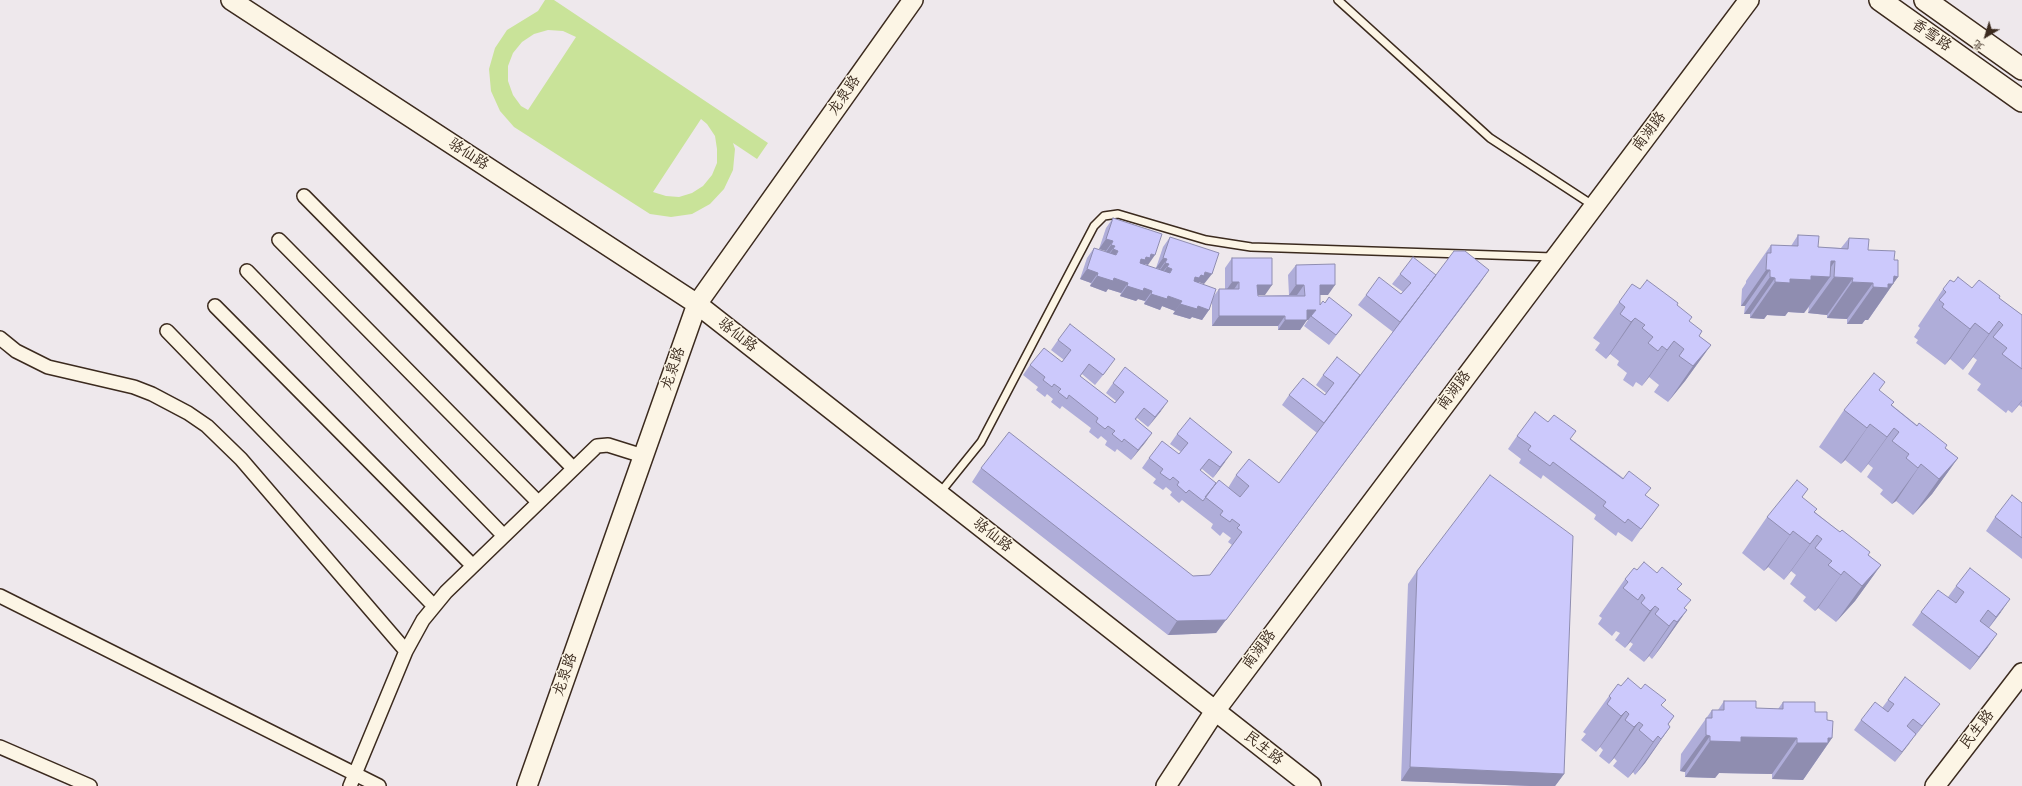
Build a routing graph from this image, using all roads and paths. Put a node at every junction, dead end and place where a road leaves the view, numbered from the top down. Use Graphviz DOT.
graph roads {
  1 [pos="231,0"];
  2 [pos="913,0"];
  3 [pos="1338,0"];
  4 [pos="1749,0"];
  5 [pos="1880,0"];
  6 [pos="1925,0"];
  7 [pos="2022,69"];
  8 [pos="2022,101"];
  9 [pos="304,196"];
  10 [pos="1594,206"];
  11 [pos="279,240"];
  12 [pos="1556,257"];
  13 [pos="247,271"];
  14 [pos="697,304"];
  15 [pos="215,306"];
  16 [pos="167,332"];
  17 [pos="0,338"];
  18 [pos="643,456"];
  19 [pos="573,468"];
  20 [pos="939,495"];
  21 [pos="538,502"];
  22 [pos="504,536"];
  23 [pos="473,566"];
  24 [pos="0,596"];
  25 [pos="434,606"];
  26 [pos="406,651"];
  27 [pos="2022,673"];
  28 [pos="1215,711"];
  29 [pos="0,747"];
  30 [pos="353,780"];
  31 [pos="90,786"];
  32 [pos="379,786"];
  33 [pos="527,786"];
  34 [pos="1166,786"];
  35 [pos="1311,786"];
  36 [pos="1935,786"];
  1 -- 14 [label="main road, 骆仙路"];
  2 -- 14 [label="main road, 龙泉路"];
  3 -- 10 [label="lane"];
  4 -- 10 [label="main road, 南湖路"];
  5 -- 8 [label="main road, 香雪路"];
  6 -- 7 [label="main road, 香雪路"];
  9 -- 19 [label="street"];
  10 -- 12 [label="main road, 南湖路"];
  11 -- 21 [label="street"];
  12 -- 20 [label="lane"];
  12 -- 28 [label="main road, 南湖路"];
  13 -- 22 [label="street"];
  14 -- 18 [label="main road, 龙泉路"];
  14 -- 20 [label="main road, 骆仙路"];
  15 -- 23 [label="street"];
  16 -- 25 [label="street"];
  17 -- 26 [label="street"];
  18 -- 19 [label="street"];
  18 -- 33 [label="main road, 龙泉路"];
  19 -- 21 [label="street"];
  20 -- 28 [label="main road, 骆仙路"];
  21 -- 22 [label="street"];
  22 -- 23 [label="street"];
  23 -- 25 [label="street"];
  24 -- 30 [label="street"];
  25 -- 26 [label="street"];
  26 -- 30 [label="street"];
  27 -- 36 [label="main road, 民生路"];
  28 -- 34 [label="main road, 南湖路"];
  28 -- 35 [label="main road, 民生路"];
  29 -- 31 [label="street"];
  30 -- 32 [label="street"];
}
